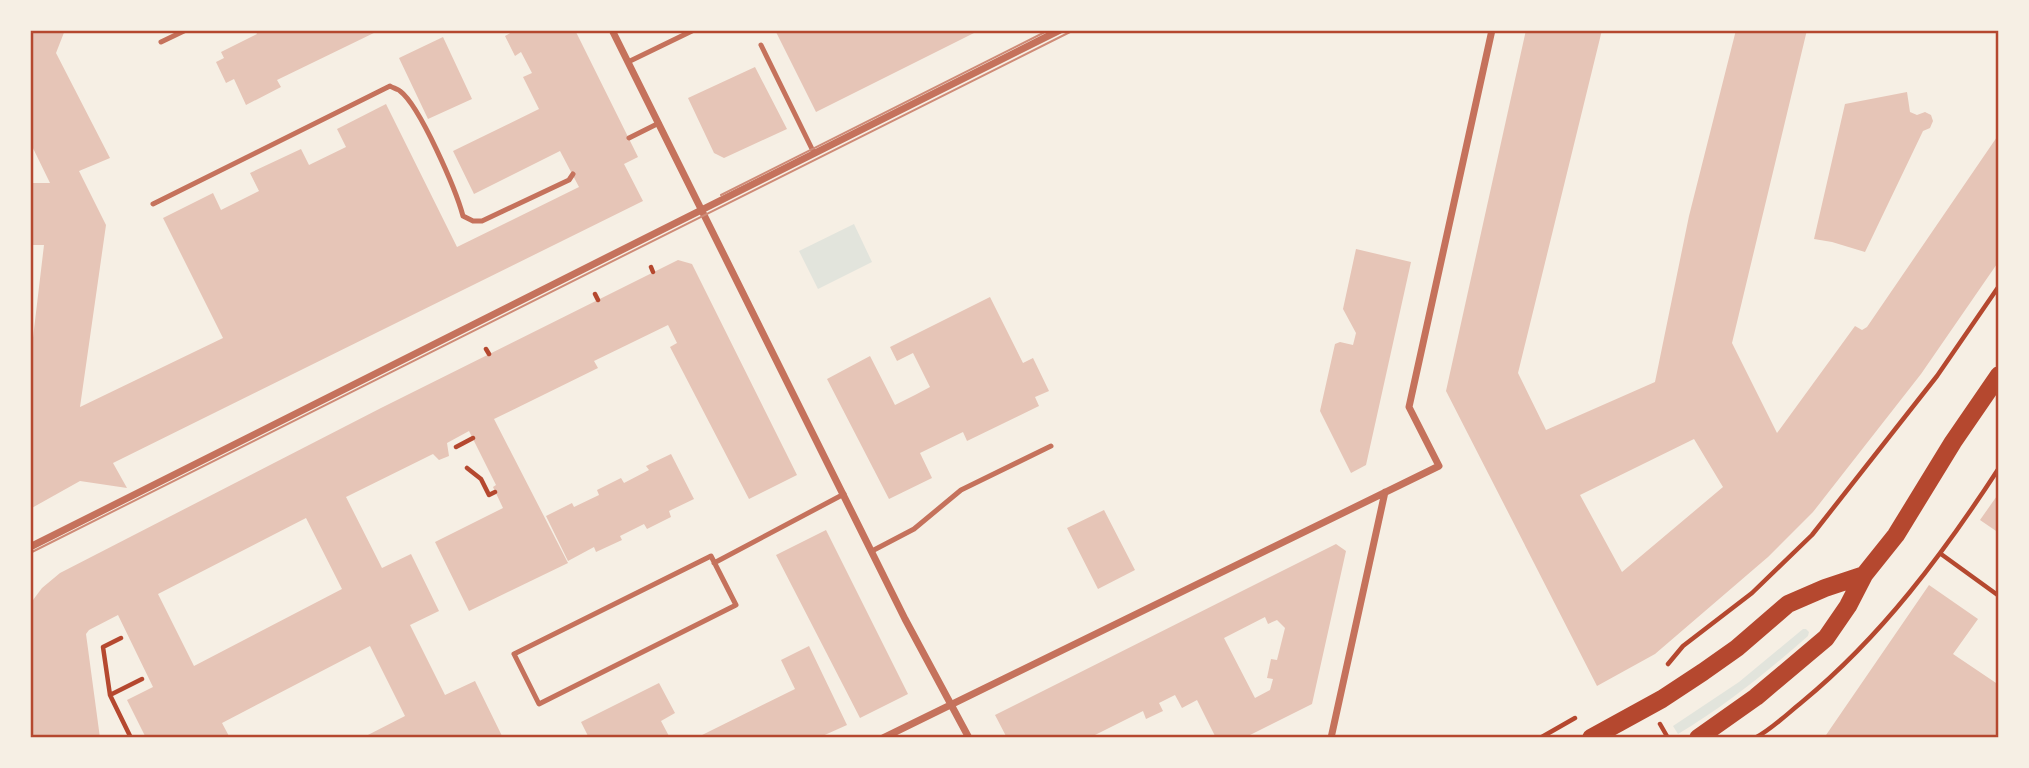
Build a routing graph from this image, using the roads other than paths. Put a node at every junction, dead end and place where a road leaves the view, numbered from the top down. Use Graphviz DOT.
graph roads {
  1 [pos="186,30"];
  2 [pos="612,30"];
  3 [pos="694,30"];
  4 [pos="1060,30"];
  5 [pos="1492,30"];
  6 [pos="160,42"];
  7 [pos="761,45"];
  8 [pos="628,62"];
  9 [pos="659,123"];
  10 [pos="629,138"];
  11 [pos="814,153"];
  12 [pos="572,174"];
  13 [pos="153,204"];
  14 [pos="702,209"];
  15 [pos="1999,376"];
  16 [pos="1051,446"];
  17 [pos="1385,492"];
  18 [pos="844,494"];
  19 [pos="30,547"];
  20 [pos="872,551"];
  21 [pos="714,563"];
  22 [pos="1864,575"];
  23 [pos="951,704"];
  24 [pos="883,738"];
  25 [pos="969,738"];
  26 [pos="1331,738"];
  27 [pos="1591,738"];
  28 [pos="1698,738"];
  1 -- 6 [label="lane"];
  2 -- 8 [label="street"];
  3 -- 8 [label="lane"];
  4 -- 11 [label="street"];
  5 -- 17 [label="street"];
  7 -- 11 [label="lane"];
  8 -- 9 [label="street"];
  9 -- 10 [label="lane"];
  9 -- 14 [label="street"];
  11 -- 14 [label="street"];
  12 -- 13 [label="lane"];
  14 -- 18 [label="street"];
  14 -- 19 [label="street"];
  15 -- 22 [label="main road"];
  16 -- 20 [label="lane"];
  17 -- 23 [label="street"];
  17 -- 26 [label="street"];
  18 -- 20 [label="street"];
  18 -- 21 [label="lane"];
  20 -- 23 [label="street"];
  21 -- 21 [label="lane"];
  22 -- 27 [label="main road"];
  22 -- 28 [label="main road"];
  23 -- 24 [label="street"];
  23 -- 25 [label="street"];
}
